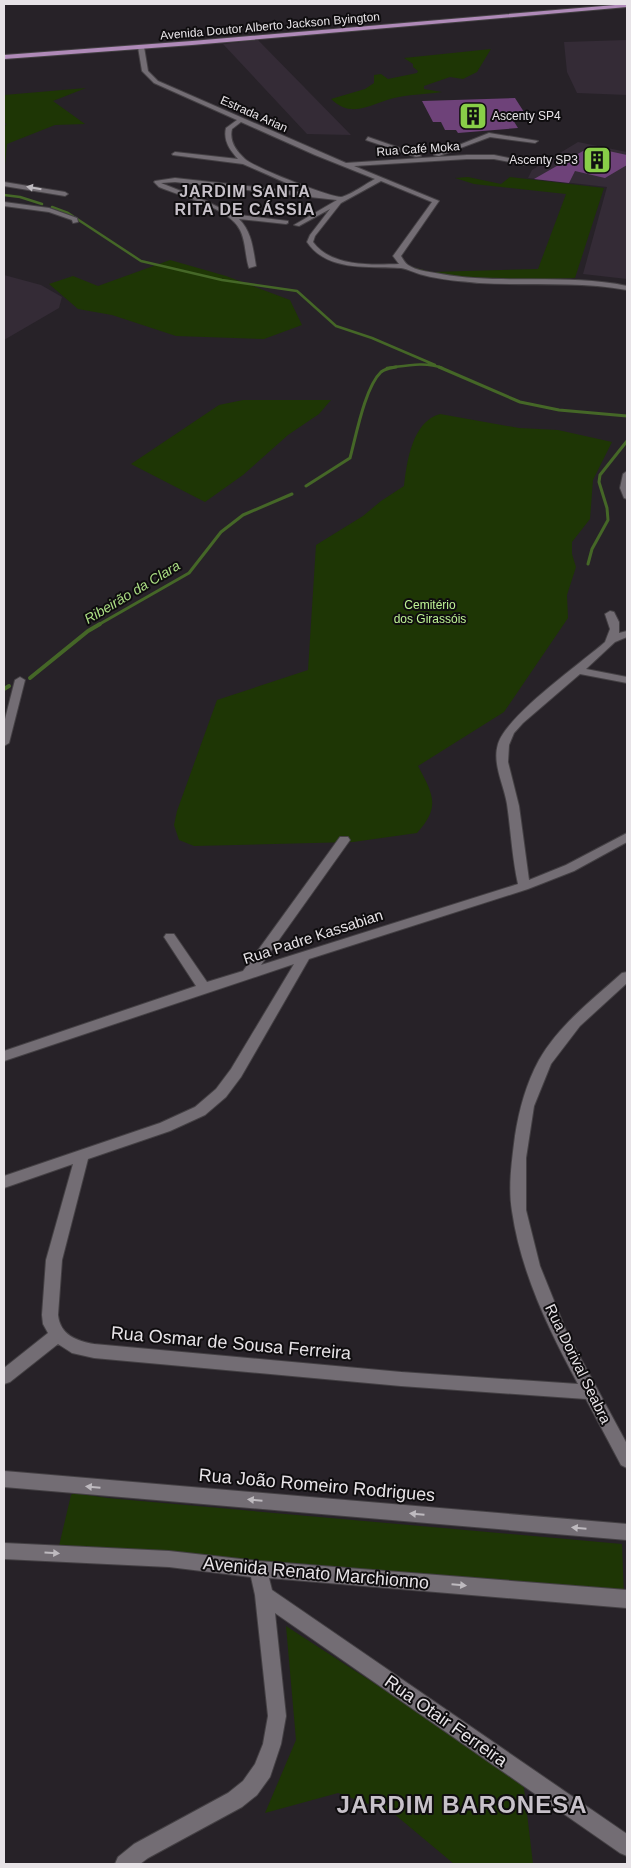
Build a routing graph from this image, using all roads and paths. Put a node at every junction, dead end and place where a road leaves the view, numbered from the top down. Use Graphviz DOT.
graph roads {
  1 [pos="627,5"];
  2 [pos="141,47"];
  3 [pos="4,57"];
  4 [pos="241,120"];
  5 [pos="368,139"];
  6 [pos="535,141"];
  7 [pos="452,148"];
  8 [pos="175,154"];
  9 [pos="494,157"];
  10 [pos="427,158"];
  11 [pos="244,162"];
  12 [pos="526,163"];
  13 [pos="343,165"];
  14 [pos="380,179"];
  15 [pos="4,184"];
  16 [pos="323,196"];
  17 [pos="341,201"];
  18 [pos="4,204"];
  19 [pos="42,208"];
  20 [pos="230,216"];
  21 [pos="75,222"];
  22 [pos="286,222"];
  23 [pos="297,225"];
  24 [pos="252,266"];
  25 [pos="402,266"];
  26 [pos="627,288"];
  27 [pos="627,474"];
  28 [pos="627,496"];
  29 [pos="610,614"];
  30 [pos="627,634"];
  31 [pos="612,640"];
  32 [pos="576,670"];
  33 [pos="20,680"];
  34 [pos="627,680"];
  35 [pos="4,743"];
  36 [pos="627,837"];
  37 [pos="344,840"];
  38 [pos="524,886"];
  39 [pos="170,937"];
  40 [pos="304,957"];
  41 [pos="247,975"];
  42 [pos="627,976"];
  43 [pos="204,988"];
  44 [pos="4,1056"];
  45 [pos="82,1156"];
  46 [pos="4,1182"];
  47 [pos="58,1335"];
  48 [pos="4,1377"];
  49 [pos="589,1392"];
  50 [pos="627,1460"];
  51 [pos="4,1479"];
  52 [pos="627,1532"];
  53 [pos="4,1551"];
  54 [pos="258,1569"];
  55 [pos="264,1595"];
  56 [pos="627,1599"];
  57 [pos="627,1846"];
  58 [pos="125,1864"];
  1 -- 2 [label="main road, Avenida Doutor Alberto Jackson Byington"];
  2 -- 3 [label="main road, Avenida Doutor Alberto Jackson Byington"];
  2 -- 4 [label="street, Estrada Arian"];
  4 -- 11 [label="street"];
  4 -- 13 [label="street, Estrada Arian"];
  5 -- 10 [label="street"];
  6 -- 7 [label="street"];
  7 -- 9 [label="street, Rua Café Moka"];
  7 -- 10 [label="street"];
  8 -- 11 [label="street"];
  9 -- 10 [label="street, Rua Café Moka"];
  9 -- 12 [label="street, Rua Café Moka"];
  10 -- 13 [label="street, Rua Café Moka"];
  11 -- 16 [label="street"];
  13 -- 14 [label="street, Estrada Arian"];
  14 -- 17 [label="street"];
  14 -- 25 [label="street, Estrada Arian"];
  19 -- 15 [label="street, one-way"];
  16 -- 17 [label="street"];
  16 -- 20 [label="street"];
  17 -- 23 [label="street"];
  17 -- 25 [label="street"];
  18 -- 19 [label="street"];
  19 -- 21 [label="street"];
  20 -- 22 [label="street"];
  20 -- 24 [label="street"];
  25 -- 26 [label="street"];
  27 -- 28 [label="street"];
  29 -- 31 [label="street"];
  30 -- 31 [label="street"];
  31 -- 32 [label="street"];
  32 -- 34 [label="street"];
  32 -- 38 [label="street"];
  33 -- 35 [label="street"];
  36 -- 38 [label="street, Rua Padre Kassabian"];
  37 -- 41 [label="street"];
  38 -- 40 [label="street, Rua Padre Kassabian"];
  39 -- 43 [label="street"];
  40 -- 41 [label="street, Rua Padre Kassabian"];
  40 -- 45 [label="street"];
  41 -- 43 [label="street, Rua Padre Kassabian"];
  42 -- 49 [label="street, Rua Dorival Seabra"];
  43 -- 44 [label="street, Rua Padre Kassabian"];
  45 -- 46 [label="street"];
  45 -- 47 [label="street"];
  47 -- 48 [label="street"];
  47 -- 49 [label="street, Rua Osmar de Sousa Ferreira"];
  49 -- 50 [label="street, Rua Dorival Seabra"];
  52 -- 51 [label="street, Rua João Romeiro Rodrigues, one-way"];
  53 -- 54 [label="street, Avenida Renato Marchionno, one-way"];
  54 -- 55 [label="street"];
  54 -- 56 [label="street, Avenida Renato Marchionno, one-way"];
  55 -- 57 [label="street, Rua Otair Ferreira"];
  55 -- 58 [label="street"];
}
